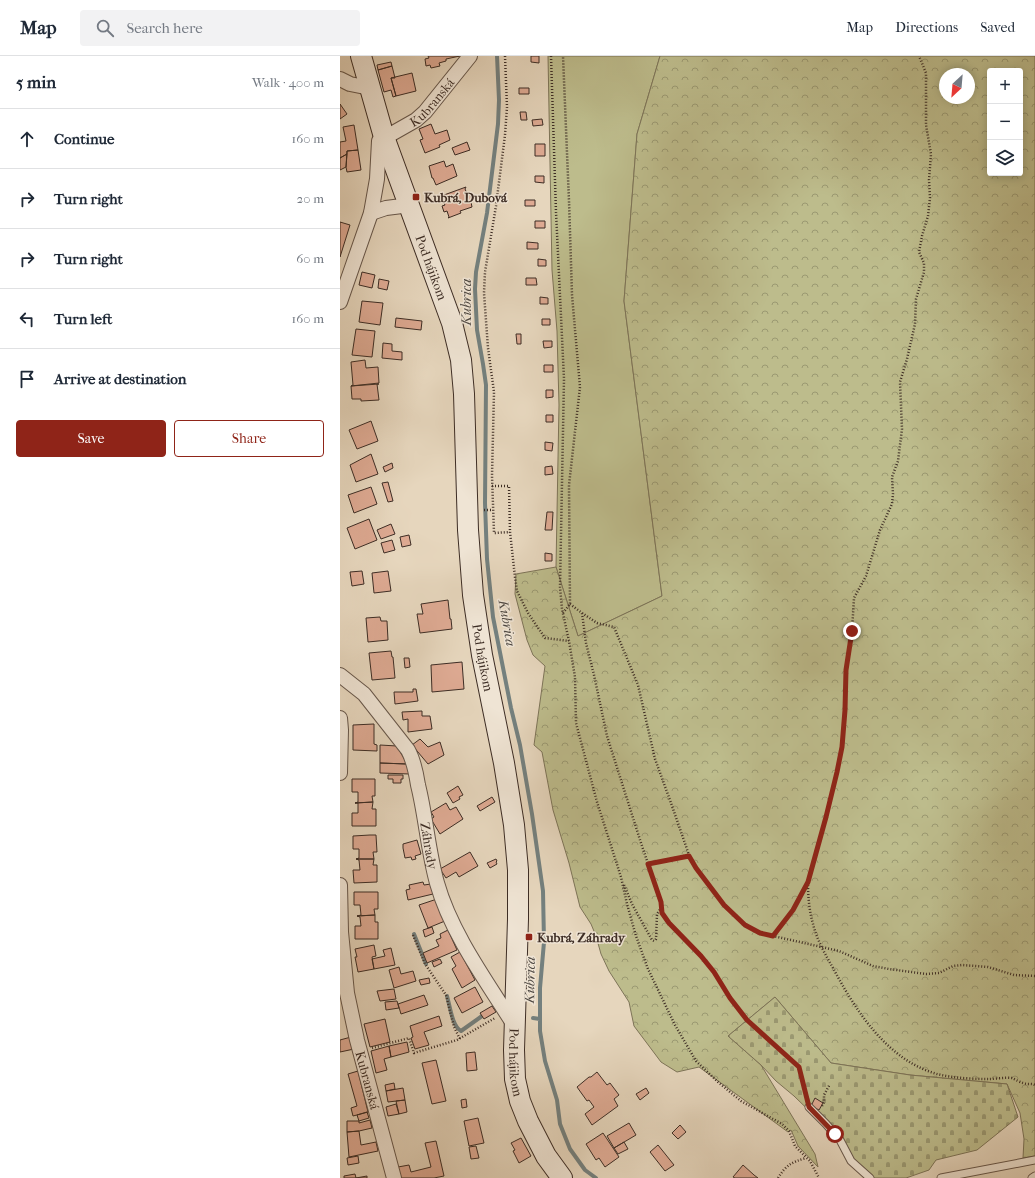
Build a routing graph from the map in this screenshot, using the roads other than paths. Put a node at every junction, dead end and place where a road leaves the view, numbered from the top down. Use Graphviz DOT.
graph roads {
  1 [pos="361,56"];
  2 [pos="470,56"];
  3 [pos="340,79"];
  4 [pos="370,88"];
  5 [pos="384,137"];
  6 [pos="410,205"];
  7 [pos="371,213"];
  8 [pos="341,297"];
  9 [pos="340,675"];
  10 [pos="340,718"];
  11 [pos="340,773"];
  12 [pos="340,885"];
  13 [pos="514,1025"];
  14 [pos="809,1107"];
  15 [pos="1035,1160"];
  16 [pos="1035,1176"];
  17 [pos="394,1178"];
  18 [pos="562,1178"];
  19 [pos="870,1178"];
  20 [pos="941,1178"];
  21 [pos="1032,1178"];
  1 -- 4 [label="street"];
  2 -- 5 [label="street, Kubranská"];
  3 -- 4 [label="street"];
  4 -- 5 [label="street"];
  5 -- 6 [label="street, Pod hájikom"];
  5 -- 7 [label="street"];
  6 -- 7 [label="street"];
  6 -- 13 [label="street, Pod hájikom"];
  7 -- 8 [label="street"];
  9 -- 13 [label="street, Záhrady"];
  10 -- 11 [label="street"];
  12 -- 17 [label="street, Kubranská"];
  13 -- 18 [label="street, Pod hájikom"];
  14 -- 19 [label="lane"];
  15 -- 20 [label="lane"];
  16 -- 21 [label="lane"];
}
